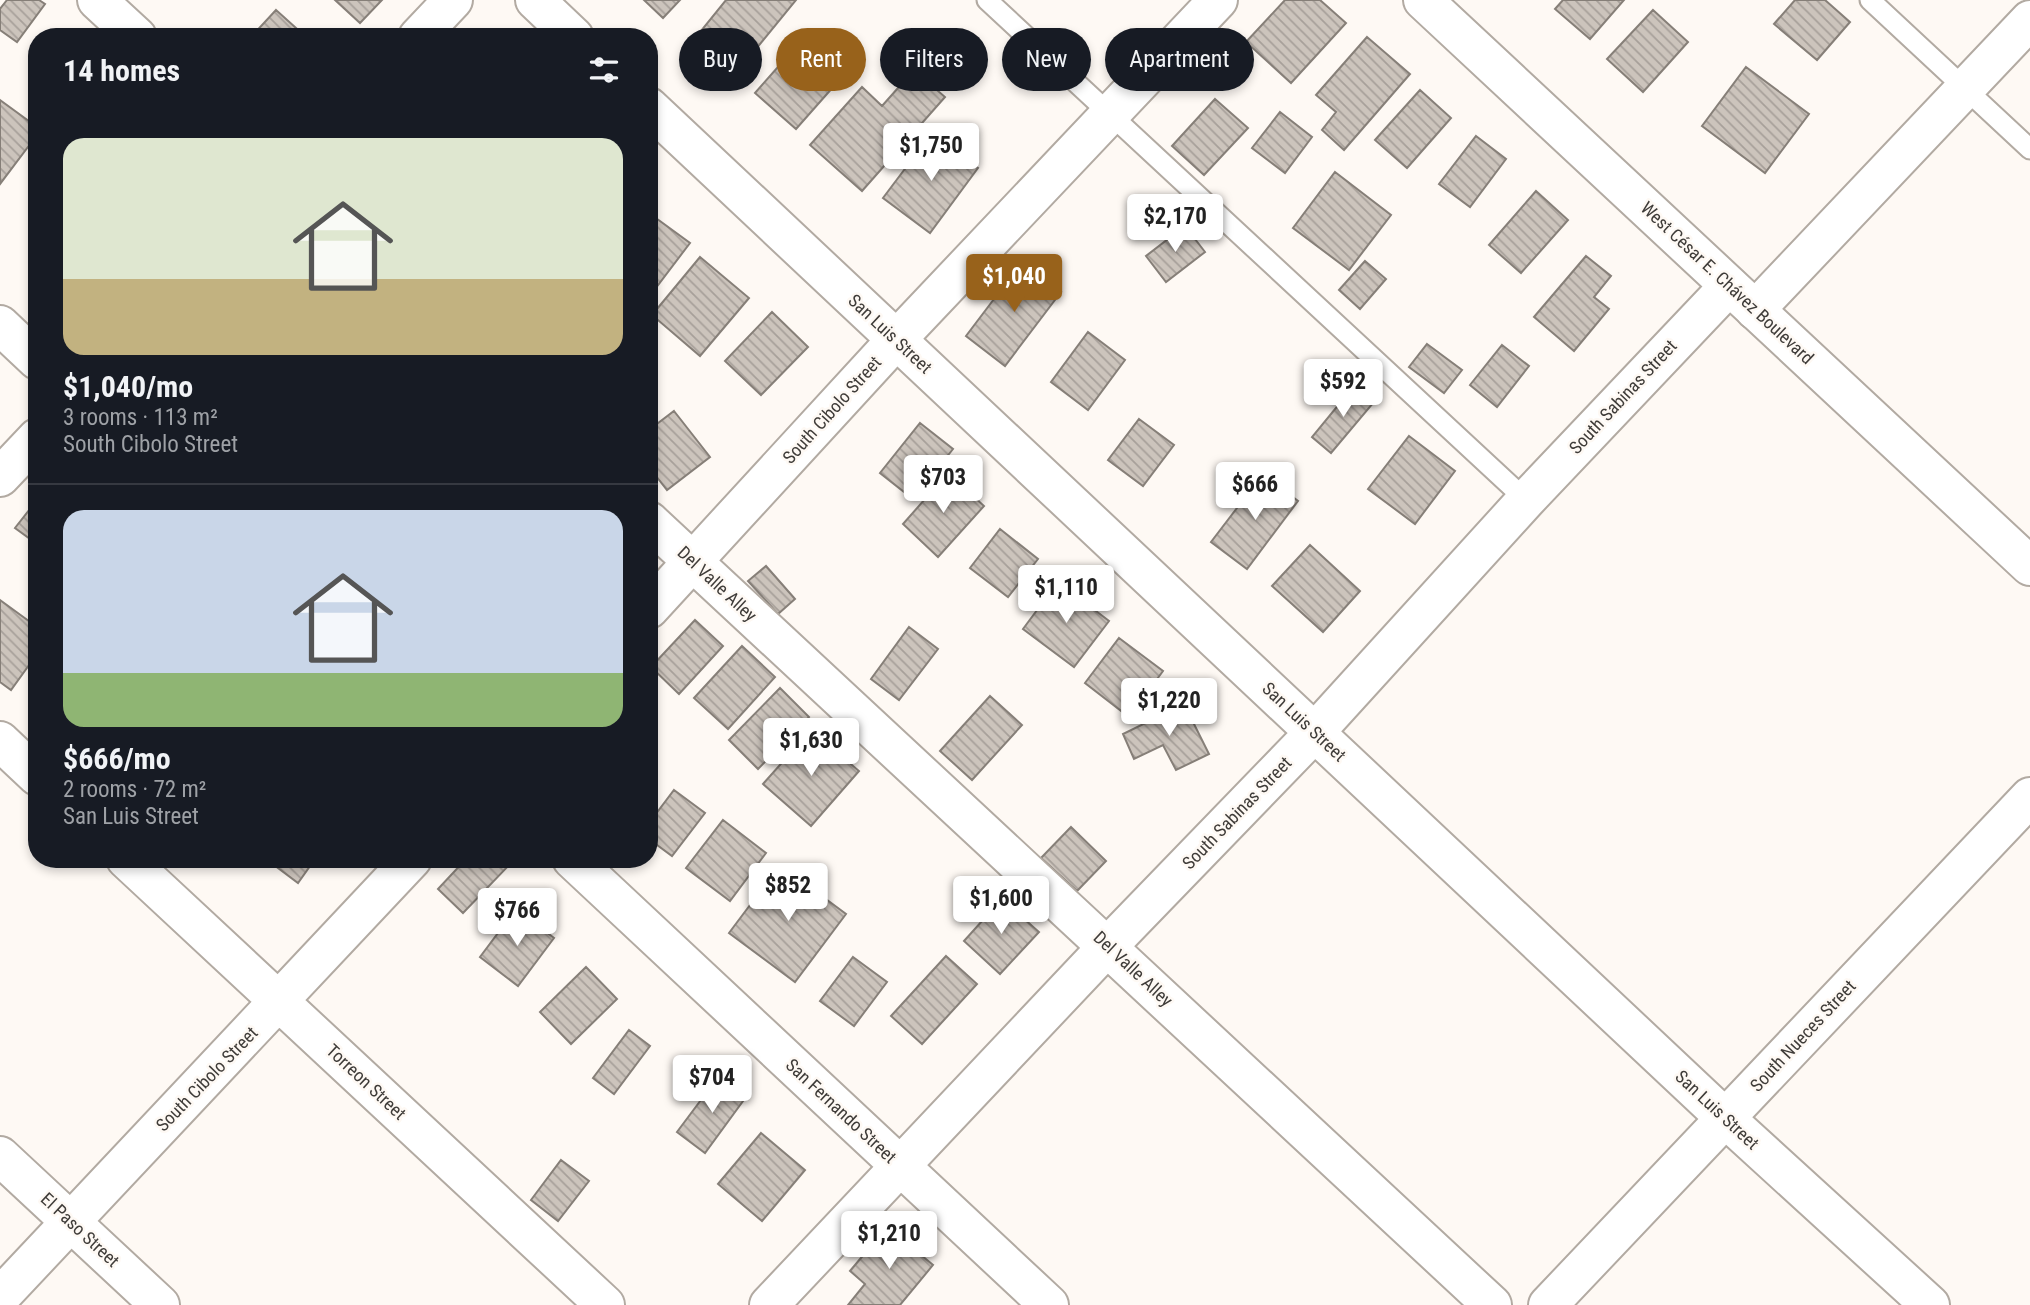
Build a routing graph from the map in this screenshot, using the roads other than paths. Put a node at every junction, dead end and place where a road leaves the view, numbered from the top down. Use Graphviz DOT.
graph roads {
  1 [pos="97,0"];
  2 [pos="453,0"];
  3 [pos="535,0"];
  4 [pos="987,0"];
  5 [pos="1218,0"];
  6 [pos="1423,0"];
  7 [pos="1870,0"];
  8 [pos="2030,20"];
  9 [pos="127,28"];
  10 [pos="427,28"];
  11 [pos="565,28"];
  12 [pos="1965,88"];
  13 [pos="658,115"];
  14 [pos="1109,116"];
  15 [pos="2030,149"];
  16 [pos="1742,298"];
  17 [pos="0,325"];
  18 [pos="896,340"];
  19 [pos="28,351"];
  20 [pos="28,447"];
  21 [pos="0,477"];
  22 [pos="1526,500"];
  23 [pos="658,530"];
  24 [pos="693,563"];
  25 [pos="2030,566"];
  26 [pos="658,600"];
  27 [pos="1315,732"];
  28 [pos="0,741"];
  29 [pos="28,767"];
  30 [pos="2030,797"];
  31 [pos="136,868"];
  32 [pos="404,868"];
  33 [pos="582,868"];
  34 [pos="1108,946"];
  35 [pos="279,1002"];
  36 [pos="1725,1118"];
  37 [pos="0,1156"];
  38 [pos="901,1166"];
  39 [pos="71,1222"];
  40 [pos="0,1297"];
  41 [pos="160,1305"];
  42 [pos="605,1305"];
  43 [pos="769,1305"];
  44 [pos="1049,1305"];
  45 [pos="1492,1305"];
  46 [pos="1548,1305"];
  47 [pos="1930,1305"];
  1 -- 9 [label="street"];
  2 -- 10 [label="street"];
  3 -- 11 [label="street"];
  4 -- 14 [label="lane"];
  5 -- 14 [label="street, South Cibolo Street"];
  6 -- 16 [label="street, West César E. Chávez Boulevard"];
  7 -- 12 [label="lane"];
  8 -- 12 [label="street, South Sabinas Street"];
  12 -- 15 [label="lane"];
  12 -- 16 [label="street, South Sabinas Street"];
  13 -- 18 [label="street, San Luis Street"];
  14 -- 18 [label="street, South Cibolo Street"];
  14 -- 22 [label="lane"];
  16 -- 22 [label="street, South Sabinas Street"];
  16 -- 25 [label="street, West César E. Chávez Boulevard"];
  17 -- 19 [label="street"];
  18 -- 24 [label="street, South Cibolo Street"];
  18 -- 27 [label="street, San Luis Street"];
  20 -- 21 [label="street"];
  22 -- 27 [label="street, South Sabinas Street"];
  23 -- 24 [label="street, Del Valle Alley"];
  24 -- 26 [label="street, South Cibolo Street"];
  24 -- 34 [label="street, Del Valle Alley"];
  27 -- 34 [label="street, South Sabinas Street"];
  27 -- 36 [label="street, San Luis Street"];
  28 -- 29 [label="street"];
  30 -- 36 [label="street, South Nueces Street"];
  31 -- 35 [label="street, Torreon Street"];
  32 -- 35 [label="street, South Cibolo Street"];
  33 -- 38 [label="street, San Fernando Street"];
  34 -- 38 [label="street, South Sabinas Street"];
  34 -- 45 [label="street, Del Valle Alley"];
  35 -- 39 [label="street, South Cibolo Street"];
  35 -- 42 [label="street, Torreon Street"];
  36 -- 46 [label="street, South Nueces Street"];
  36 -- 47 [label="street, San Luis Street"];
  37 -- 39 [label="street, El Paso Street"];
  38 -- 43 [label="street, South Sabinas Street"];
  38 -- 44 [label="street, San Fernando Street"];
  39 -- 40 [label="street, South Cibolo Street"];
  39 -- 41 [label="street, El Paso Street"];
}
